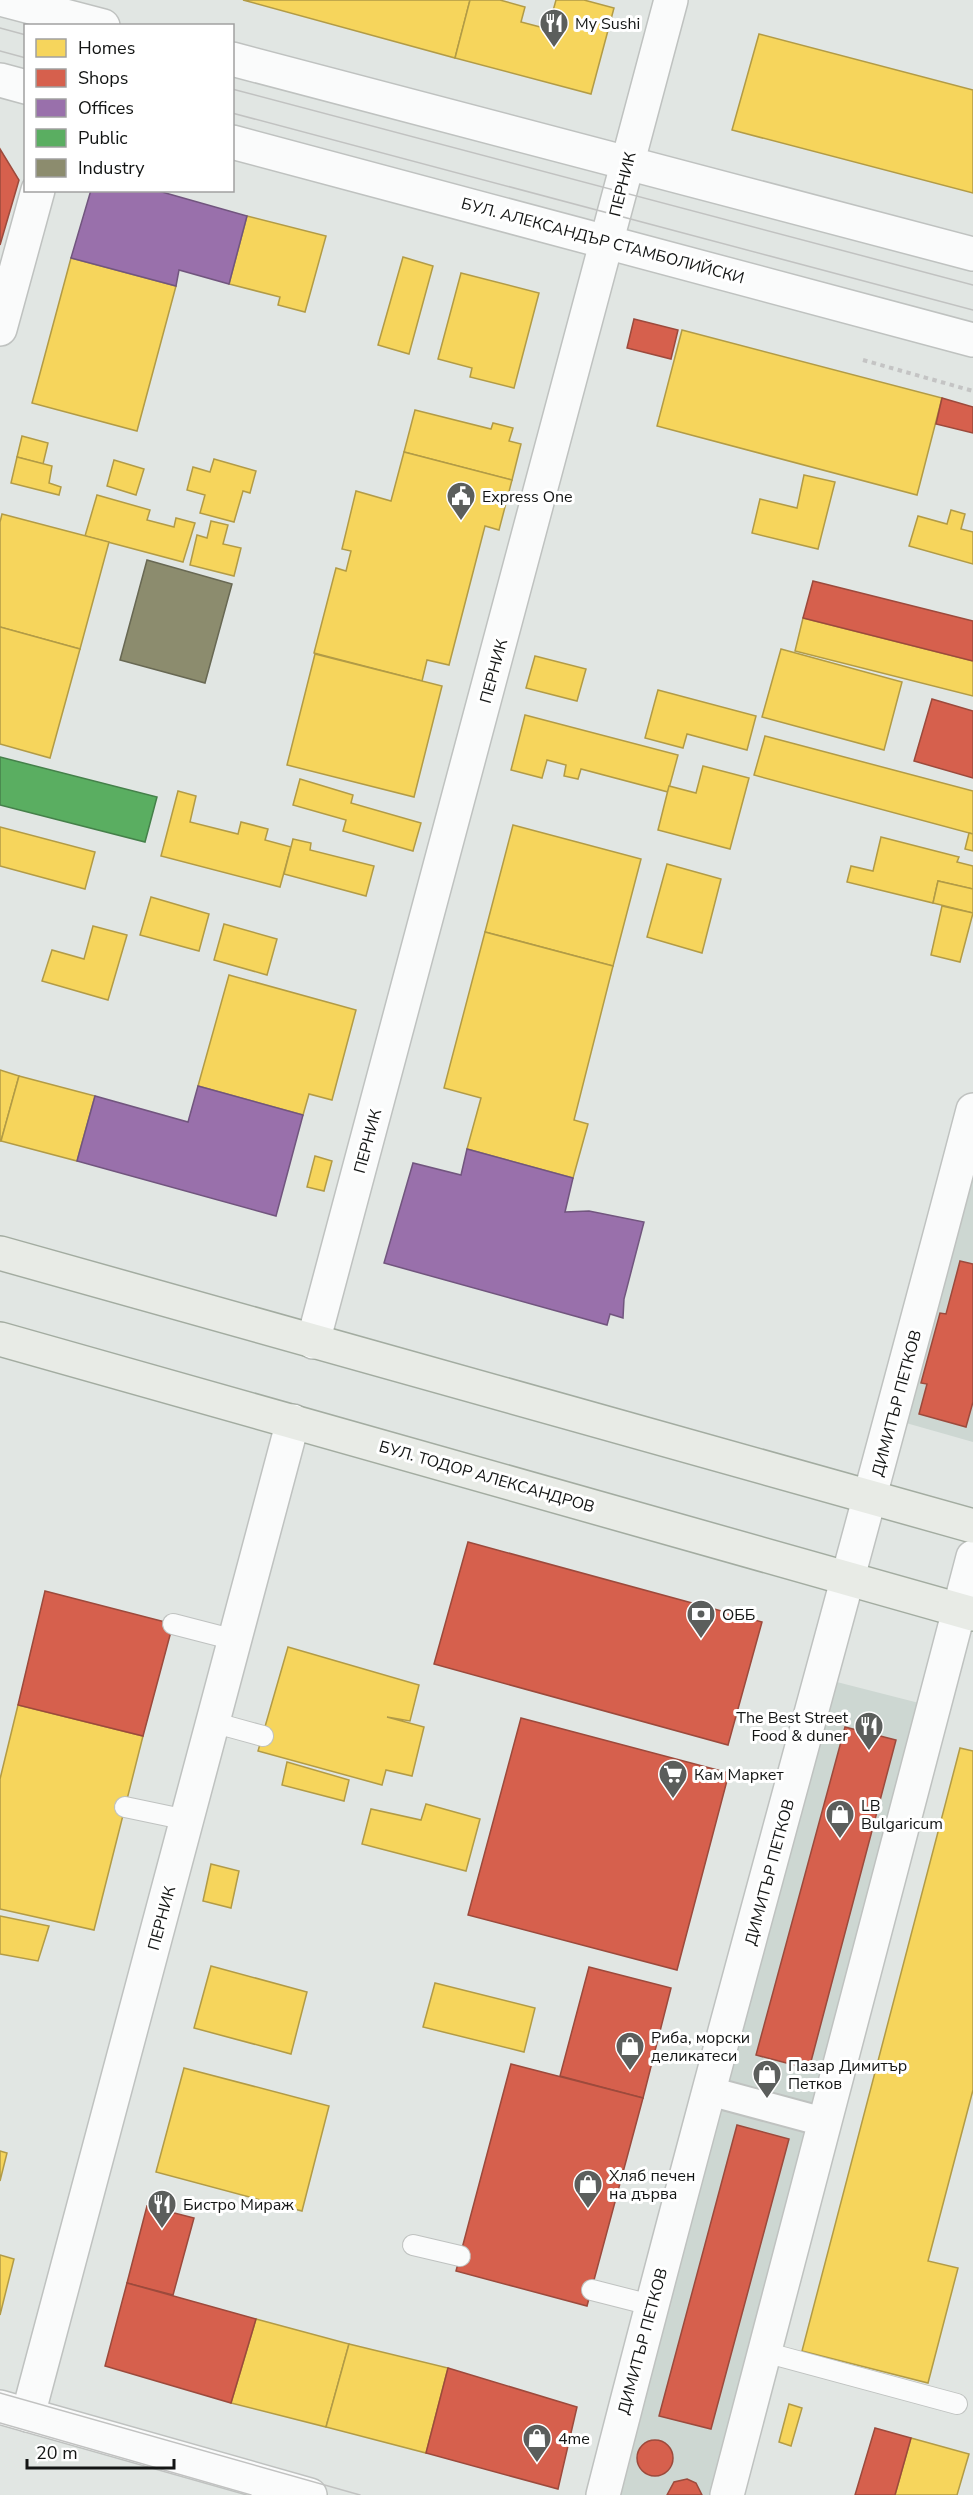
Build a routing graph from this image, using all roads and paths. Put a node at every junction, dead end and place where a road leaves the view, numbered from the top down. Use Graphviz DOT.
graph roads {
  1 [pos="4,0"];
  2 [pos="671,0"];
  3 [pos="89,18"];
  4 [pos="234,61"];
  5 [pos="0,80"];
  6 [pos="24,86"];
  7 [pos="234,143"];
  8 [pos="627,163"];
  9 [pos="37,192"];
  10 [pos="607,241"];
  11 [pos="973,254"];
  12 [pos="0,329"];
  13 [pos="973,340"];
  14 [pos="863,360"];
  15 [pos="973,391"];
  16 [pos="973,1110"];
  17 [pos="0,1253"];
  18 [pos="0,1339"];
  19 [pos="314,1342"];
  20 [pos="293,1421"];
  21 [pos="870,1498"];
  22 [pos="973,1526"];
  23 [pos="973,1557"];
  24 [pos="848,1580"];
  25 [pos="966,1612"];
  26 [pos="173,1624"];
  27 [pos="235,1640"];
  28 [pos="212,1722"];
  29 [pos="263,1736"];
  30 [pos="125,1807"];
  31 [pos="187,1820"];
  32 [pos="709,2091"];
  33 [pos="825,2122"];
  34 [pos="413,2245"];
  35 [pos="460,2256"];
  36 [pos="592,2290"];
  37 [pos="651,2305"];
  38 [pos="764,2352"];
  39 [pos="957,2404"];
  40 [pos="14,2411"];
  41 [pos="310,2495"];
  42 [pos="603,2495"];
  43 [pos="727,2495"];
  1 -- 3 [label="street"];
  2 -- 8 [label="street, ПЕРНИК"];
  4 -- 8 [label="street"];
  5 -- 6 [label="street"];
  7 -- 10 [label="street, БУЛ. АЛЕКСАНДЪР СТАМБОЛИЙСКИ"];
  8 -- 10 [label="street, ПЕРНИК"];
  8 -- 11 [label="street"];
  9 -- 12 [label="street"];
  10 -- 13 [label="street, БУЛ. АЛЕКСАНДЪР СТАМБОЛИЙСКИ"];
  10 -- 19 [label="street, ПЕРНИК"];
  14 -- 15 [label="path"];
  16 -- 21 [label="street, ДИМИТЪР ПЕТКОВ"];
  17 -- 19 [label="main road"];
  18 -- 20 [label="main road, БУЛ. ТОДОР АЛЕКСАНДРОВ"];
  19 -- 21 [label="main road"];
  20 -- 24 [label="main road, БУЛ. ТОДОР АЛЕКСАНДРОВ"];
  20 -- 27 [label="street, ПЕРНИК"];
  21 -- 22 [label="main road"];
  21 -- 24 [label="street, ДИМИТЪР ПЕТКОВ"];
  23 -- 25 [label="street"];
  24 -- 25 [label="main road, БУЛ. ТОДОР АЛЕКСАНДРОВ"];
  24 -- 32 [label="street, ДИМИТЪР ПЕТКОВ"];
  25 -- 33 [label="street"];
  26 -- 27 [label="lane"];
  27 -- 28 [label="street, ПЕРНИК"];
  28 -- 29 [label="lane"];
  28 -- 31 [label="street, ПЕРНИК"];
  30 -- 31 [label="lane"];
  31 -- 40 [label="street, ПЕРНИК"];
  32 -- 33 [label="street"];
  32 -- 37 [label="street, ДИМИТЪР ПЕТКОВ"];
  33 -- 38 [label="street"];
  34 -- 35 [label="lane"];
  36 -- 37 [label="lane"];
  37 -- 42 [label="street, ДИМИТЪР ПЕТКОВ"];
  38 -- 39 [label="lane"];
  38 -- 43 [label="street"];
  40 -- 41 [label="street"];
}
